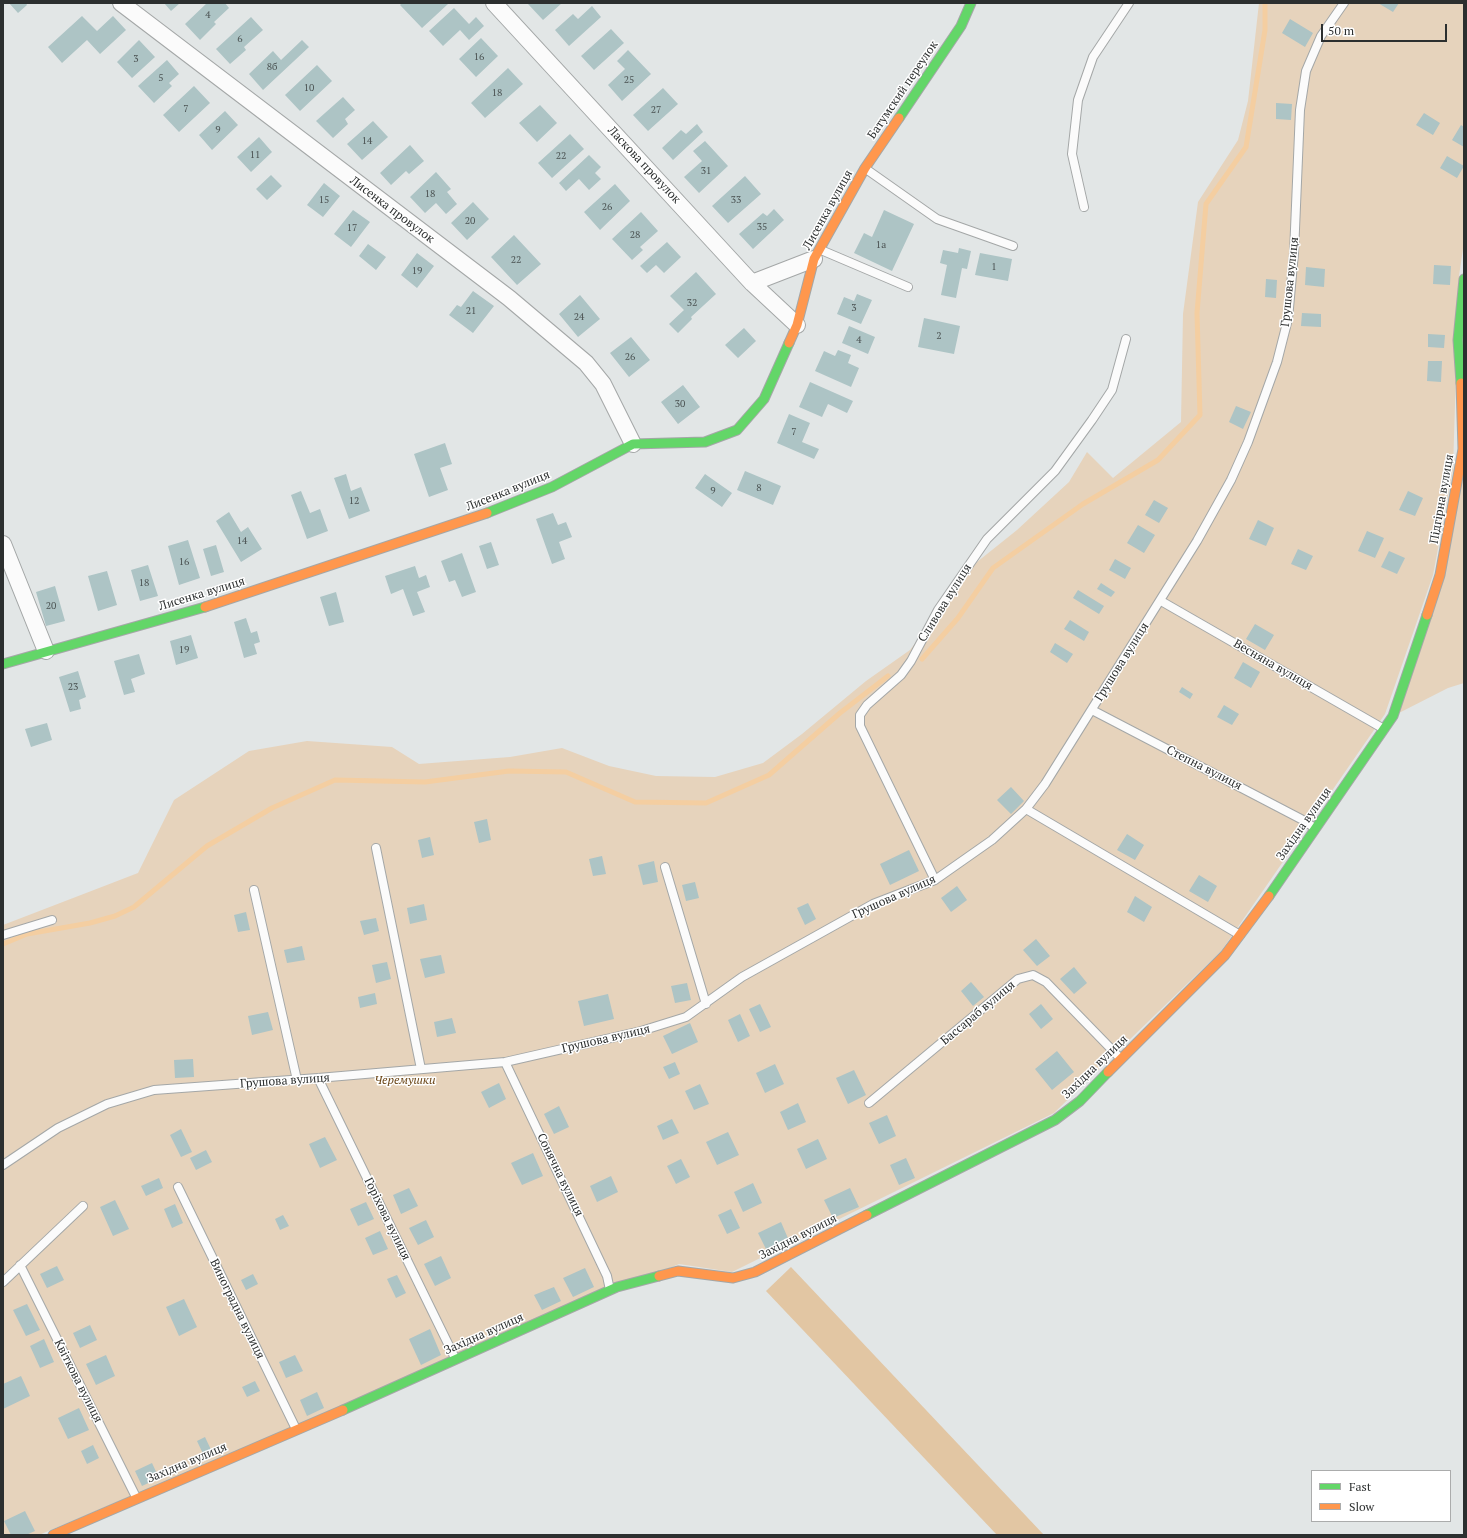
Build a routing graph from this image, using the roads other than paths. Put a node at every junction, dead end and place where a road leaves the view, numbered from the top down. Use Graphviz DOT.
graph roads {
  1 [pos="121,3"];
  2 [pos="494,3"];
  3 [pos="971,3"];
  4 [pos="1129,3"];
  5 [pos="1344,3"];
  6 [pos="865,168"];
  7 [pos="1084,206"];
  8 [pos="1013,246"];
  9 [pos="817,254"];
  10 [pos="1464,279"];
  11 [pos="752,283"];
  12 [pos="908,287"];
  13 [pos="797,325"];
  14 [pos="1126,339"];
  15 [pos="633,444"];
  16 [pos="3,544"];
  17 [pos="1161,601"];
  18 [pos="46,651"];
  19 [pos="3,664"];
  20 [pos="1092,710"];
  21 [pos="1393,716"];
  22 [pos="1384,729"];
  23 [pos="1026,809"];
  24 [pos="1315,828"];
  25 [pos="376,848"];
  26 [pos="665,867"];
  27 [pos="935,880"];
  28 [pos="254,890"];
  29 [pos="52,920"];
  30 [pos="3,935"];
  31 [pos="1240,935"];
  32 [pos="706,1004"];
  33 [pos="1121,1059"];
  34 [pos="505,1062"];
  35 [pos="421,1069"];
  36 [pos="318,1078"];
  37 [pos="297,1080"];
  38 [pos="869,1103"];
  39 [pos="3,1165"];
  40 [pos="178,1187"];
  41 [pos="83,1206"];
  42 [pos="20,1265"];
  43 [pos="3,1282"];
  44 [pos="610,1290"];
  45 [pos="456,1360"];
  46 [pos="296,1430"];
  47 [pos="136,1498"];
  48 [pos="53,1535"];
  1 -- 15 [label="street, Лисенка провулок"];
  2 -- 11 [label="street, Ласкова провулок"];
  3 -- 6 [label="street, Батумский переулок"];
  4 -- 7 [label="lane"];
  5 -- 17 [label="lane, Грушова вулиця"];
  6 -- 8 [label="lane"];
  6 -- 9 [label="street, Лисенка вулиця"];
  9 -- 11 [label="street"];
  9 -- 12 [label="lane"];
  9 -- 13 [label="street, Лисенка вулиця"];
  10 -- 21 [label="street, Підгірна вулиця"];
  11 -- 13 [label="street, Ласкова провулок"];
  13 -- 15 [label="street, Лисенка вулиця"];
  14 -- 27 [label="lane, Сливова вулиця"];
  15 -- 18 [label="street, Лисенка вулиця"];
  16 -- 18 [label="street"];
  17 -- 20 [label="lane, Грушова вулиця"];
  17 -- 22 [label="lane, Весняна вулиця"];
  18 -- 19 [label="street, Лисенка вулиця"];
  20 -- 23 [label="lane, Грушова вулиця"];
  20 -- 24 [label="lane, Степна вулиця"];
  21 -- 22 [label="street, Західна вулиця"];
  22 -- 24 [label="street, Західна вулиця"];
  23 -- 27 [label="lane, Грушова вулиця"];
  23 -- 31 [label="lane"];
  24 -- 31 [label="street, Західна вулиця"];
  25 -- 35 [label="lane"];
  26 -- 32 [label="lane"];
  27 -- 32 [label="lane, Грушова вулиця"];
  28 -- 37 [label="lane"];
  29 -- 30 [label="lane"];
  31 -- 33 [label="street, Західна вулиця"];
  32 -- 34 [label="lane, Грушова вулиця"];
  33 -- 38 [label="lane, Бассараб вулиця"];
  33 -- 44 [label="street, Західна вулиця"];
  34 -- 35 [label="lane, Грушова вулиця"];
  34 -- 44 [label="lane, Сонячна вулиця"];
  35 -- 36 [label="lane, Грушова вулиця"];
  36 -- 37 [label="lane, Грушова вулиця"];
  36 -- 45 [label="lane, Горіхова вулиця"];
  37 -- 39 [label="lane, Грушова вулиця"];
  40 -- 46 [label="lane, Виноградна вулиця"];
  41 -- 42 [label="lane"];
  42 -- 43 [label="lane"];
  42 -- 47 [label="lane, Квіткова вулиця"];
  44 -- 45 [label="street, Західна вулиця"];
  45 -- 46 [label="street, Західна вулиця"];
  46 -- 47 [label="street, Західна вулиця"];
  47 -- 48 [label="street, Західна вулиця"];
}
